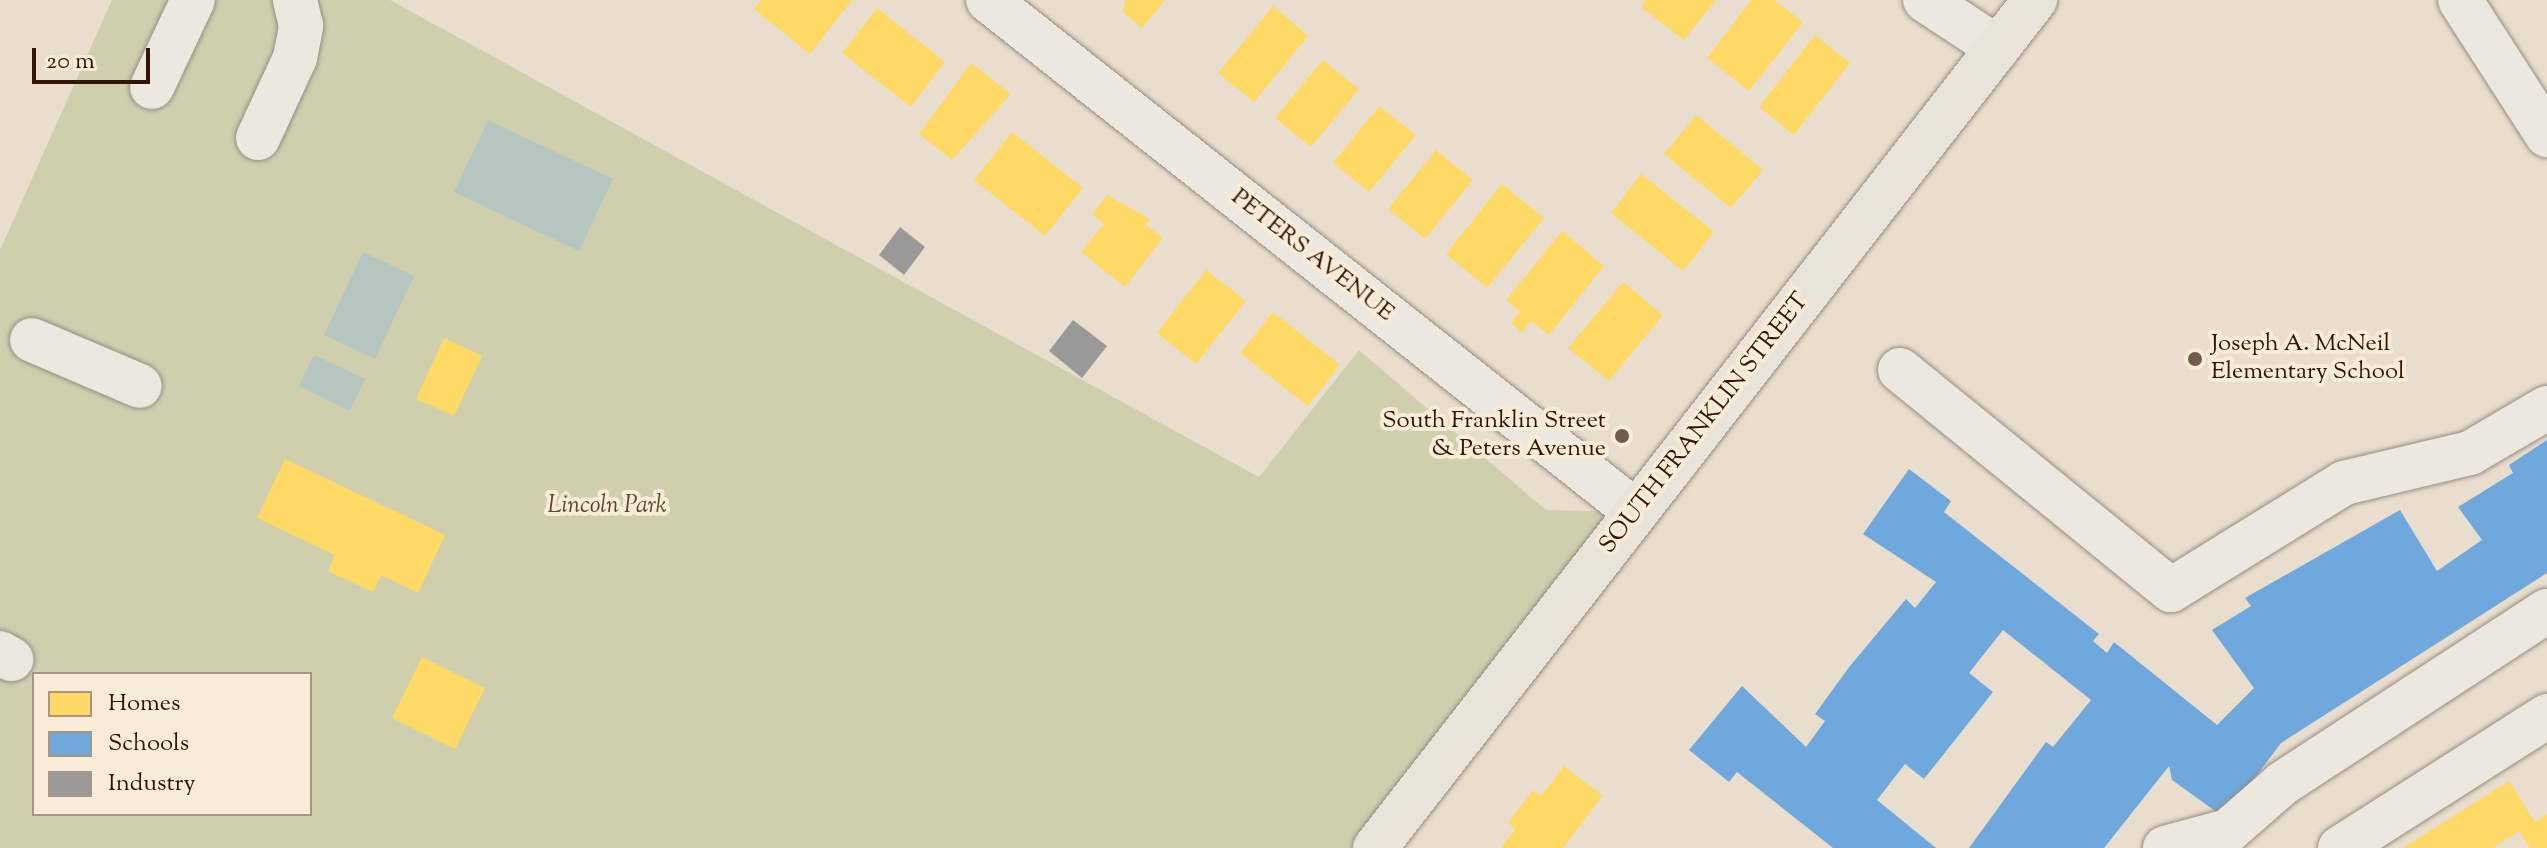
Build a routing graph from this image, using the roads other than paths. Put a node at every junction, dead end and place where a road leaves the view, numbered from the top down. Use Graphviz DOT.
graph roads {
  1 [pos="193,0"];
  2 [pos="295,0"];
  3 [pos="988,0"];
  4 [pos="1925,0"];
  5 [pos="2035,0"];
  6 [pos="2460,0"];
  7 [pos="1998,48"];
  8 [pos="152,87"];
  9 [pos="2547,135"];
  10 [pos="258,138"];
  11 [pos="32,340"];
  12 [pos="1900,370"];
  13 [pos="140,386"];
  14 [pos="2547,408"];
  15 [pos="1636,512"];
  16 [pos="2547,611"];
  17 [pos="2547,716"];
  18 [pos="1375,848"];
  19 [pos="2165,848"];
  20 [pos="2340,848"];
  1 -- 8 [label="street"];
  2 -- 10 [label="street"];
  3 -- 15 [label="street, PETERS AVENUE"];
  4 -- 7 [label="street"];
  5 -- 7 [label="main road, SOUTH FRANKLIN STREET"];
  6 -- 9 [label="street"];
  7 -- 15 [label="main road, SOUTH FRANKLIN STREET"];
  11 -- 13 [label="street"];
  12 -- 14 [label="street"];
  15 -- 18 [label="main road, SOUTH FRANKLIN STREET"];
  16 -- 19 [label="street"];
  17 -- 20 [label="street"];
}
